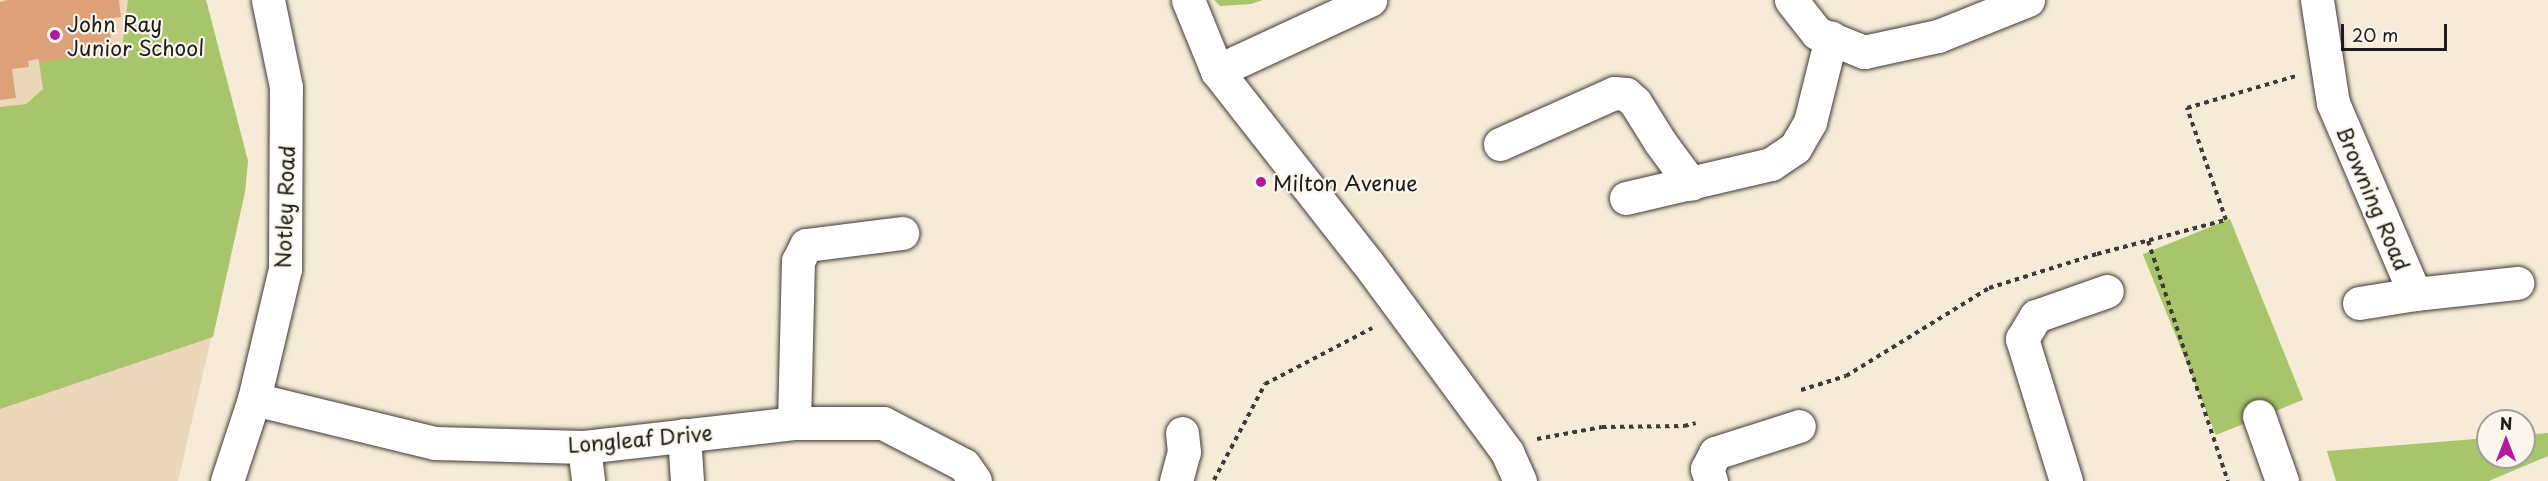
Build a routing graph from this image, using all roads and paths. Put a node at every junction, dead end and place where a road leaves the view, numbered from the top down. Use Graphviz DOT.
graph roads {
  1 [pos="268,0"];
  2 [pos="1188,0"];
  3 [pos="1370,0"];
  4 [pos="1791,0"];
  5 [pos="2028,0"];
  6 [pos="2317,0"];
  7 [pos="1831,38"];
  8 [pos="2328,66"];
  9 [pos="1217,71"];
  10 [pos="1500,144"];
  11 [pos="1691,184"];
  12 [pos="1626,198"];
  13 [pos="902,233"];
  14 [pos="2148,241"];
  15 [pos="2517,283"];
  16 [pos="2107,291"];
  17 [pos="2415,294"];
  18 [pos="2359,303"];
  19 [pos="1403,312"];
  20 [pos="1800,390"];
  21 [pos="254,399"];
  22 [pos="2259,416"];
  23 [pos="1705,420"];
  24 [pos="794,423"];
  25 [pos="1799,426"];
  26 [pos="1182,433"];
  27 [pos="684,435"];
  28 [pos="584,447"];
  29 [pos="1513,467"];
  30 [pos="227,481"];
  31 [pos="588,481"];
  32 [pos="687,481"];
  33 [pos="975,481"];
  34 [pos="1176,481"];
  35 [pos="1214,481"];
  36 [pos="1711,481"];
  37 [pos="2066,481"];
  38 [pos="2228,481"];
  39 [pos="2282,481"];
  1 -- 21 [label="street, Notley Road"];
  2 -- 9 [label="street"];
  3 -- 9 [label="street"];
  4 -- 7 [label="street"];
  5 -- 7 [label="street"];
  6 -- 8 [label="street, Browning Road"];
  7 -- 11 [label="street"];
  8 -- 14 [label="path"];
  8 -- 17 [label="street, Browning Road"];
  9 -- 19 [label="street"];
  10 -- 11 [label="street"];
  11 -- 12 [label="street"];
  13 -- 24 [label="street"];
  14 -- 20 [label="path"];
  14 -- 38 [label="path"];
  15 -- 17 [label="street, Browning Road"];
  16 -- 37 [label="street"];
  17 -- 18 [label="street"];
  19 -- 29 [label="street"];
  19 -- 35 [label="path"];
  21 -- 28 [label="street, Longleaf Drive"];
  21 -- 30 [label="street, Notley Road"];
  22 -- 39 [label="street"];
  23 -- 29 [label="path"];
  24 -- 27 [label="street, Longleaf Drive"];
  24 -- 33 [label="street, Longleaf Drive"];
  25 -- 36 [label="street"];
  26 -- 34 [label="street"];
  27 -- 28 [label="street, Longleaf Drive"];
  27 -- 32 [label="street"];
  28 -- 31 [label="street"];
}
